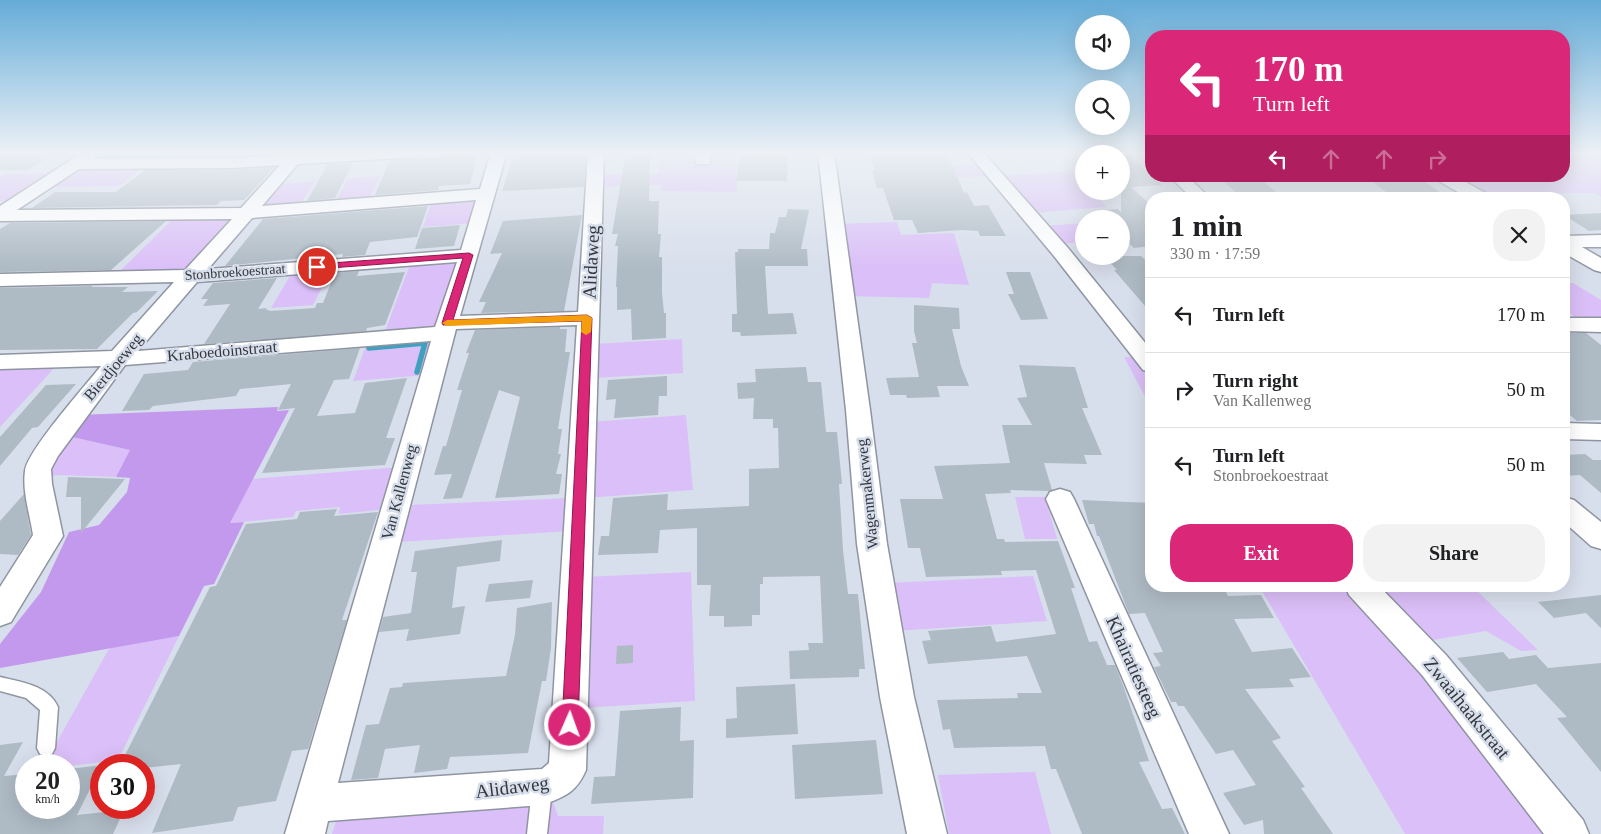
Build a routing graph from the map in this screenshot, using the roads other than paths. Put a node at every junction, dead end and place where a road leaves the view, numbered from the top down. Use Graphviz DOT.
graph roads {
  1 [pos="35,191"];
  2 [pos="265,191"];
  3 [pos="487,191"];
  4 [pos="594,191"];
  5 [pos="831,191"];
  6 [pos="1007,191"];
  7 [pos="486,194"];
  8 [pos="245,213"];
  9 [pos="0,215"];
  10 [pos="1601,242"];
  11 [pos="1570,243"];
  12 [pos="1570,247"];
  13 [pos="469,255"];
  14 [pos="1601,266"];
  15 [pos="191,276"];
  16 [pos="0,280"];
  17 [pos="587,318"];
  18 [pos="1570,325"];
  19 [pos="1601,325"];
  20 [pos="445,328"];
  21 [pos="1145,358"];
  22 [pos="118,359"];
  23 [pos="0,362"];
  24 [pos="1570,432"];
  25 [pos="1601,432"];
  26 [pos="1060,499"];
  27 [pos="1570,513"];
  28 [pos="1601,538"];
  29 [pos="1366,592"];
  30 [pos="0,613"];
  31 [pos="0,684"];
  32 [pos="46,748"];
  33 [pos="543,787"];
  34 [pos="313,803"];
  35 [pos="305,834"];
  36 [pos="537,834"];
  37 [pos="927,834"];
  38 [pos="1208,834"];
  39 [pos="1569,834"];
  1 -- 9 [label="street"];
  2 -- 8 [label="street, Bierdjoeweg"];
  3 -- 7 [label="street, Van Kallenweg"];
  4 -- 17 [label="street, Alidaweg"];
  5 -- 37 [label="street, Wagenmakerweg"];
  6 -- 21 [label="street"];
  7 -- 8 [label="street"];
  7 -- 13 [label="street, Van Kallenweg"];
  8 -- 9 [label="street"];
  8 -- 15 [label="street, Bierdjoeweg"];
  10 -- 11 [label="street"];
  12 -- 14 [label="street"];
  13 -- 15 [label="street, Stonbroekoestraat"];
  13 -- 20 [label="street, Van Kallenweg"];
  15 -- 16 [label="street, Stonbroekoestraat"];
  15 -- 22 [label="street, Bierdjoeweg"];
  17 -- 20 [label="street, Kraboedoinstraat"];
  17 -- 33 [label="street, Alidaweg"];
  18 -- 19 [label="street"];
  20 -- 22 [label="street, Kraboedoinstraat"];
  20 -- 34 [label="street, Van Kallenweg"];
  22 -- 23 [label="street, Kraboedoinstraat"];
  22 -- 30 [label="street, Bierdjoeweg"];
  24 -- 25 [label="street"];
  26 -- 38 [label="street, Khairatiesteeg"];
  27 -- 28 [label="street"];
  29 -- 39 [label="street, Zwaaihaakstraat"];
  31 -- 32 [label="lane"];
  33 -- 34 [label="street, Alidaweg"];
  33 -- 36 [label="lane"];
  34 -- 35 [label="street, Van Kallenweg"];
}
